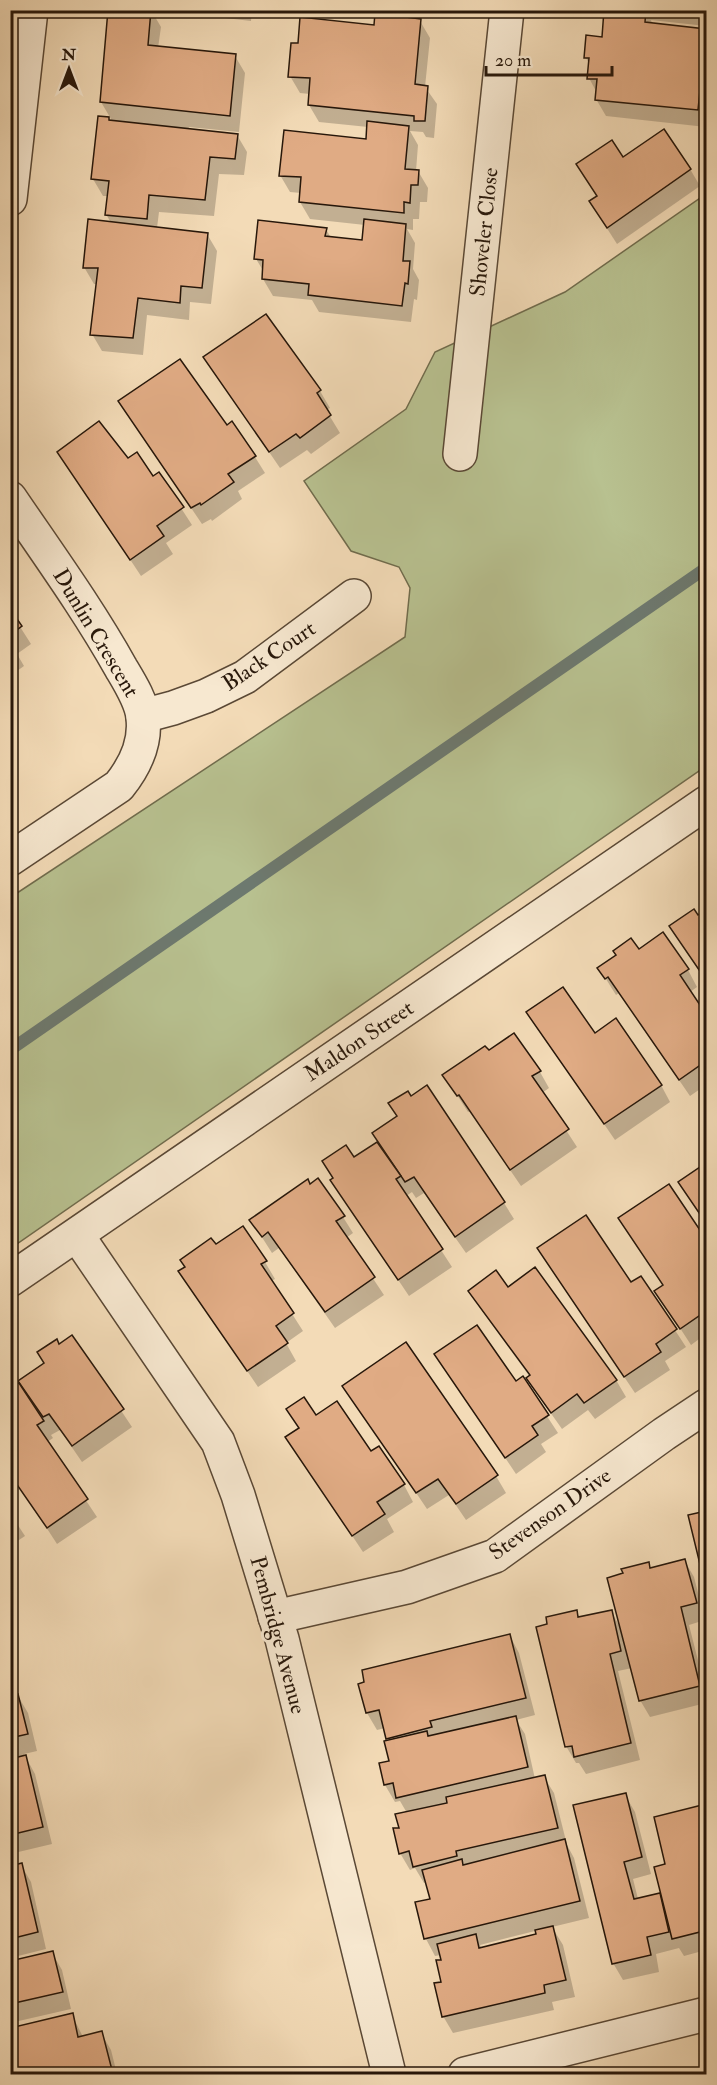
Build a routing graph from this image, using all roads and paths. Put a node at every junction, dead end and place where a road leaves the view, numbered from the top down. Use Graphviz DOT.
graph roads {
  1 [pos="31,10"];
  2 [pos="507,10"];
  3 [pos="10,199"];
  4 [pos="459,454"];
  5 [pos="10,498"];
  6 [pos="354,596"];
  7 [pos="143,716"];
  8 [pos="706,803"];
  9 [pos="10,859"];
  10 [pos="77,1234"];
  11 [pos="10,1280"];
  12 [pos="706,1406"];
  13 [pos="275,1617"];
  14 [pos="706,2014"];
  15 [pos="389,2074"];
  16 [pos="465,2074"];
  1 -- 3 [label="street"];
  2 -- 4 [label="street, Shoveler Close"];
  5 -- 7 [label="street, Dunlin Crescent"];
  6 -- 7 [label="street, Black Court"];
  7 -- 9 [label="street, Dunlin Crescent"];
  8 -- 10 [label="street, Maldon Street"];
  10 -- 11 [label="street, Maldon Street"];
  10 -- 13 [label="street, Pembridge Avenue"];
  12 -- 13 [label="street, Stevenson Drive"];
  13 -- 15 [label="street, Pembridge Avenue"];
  14 -- 16 [label="street"];
}
